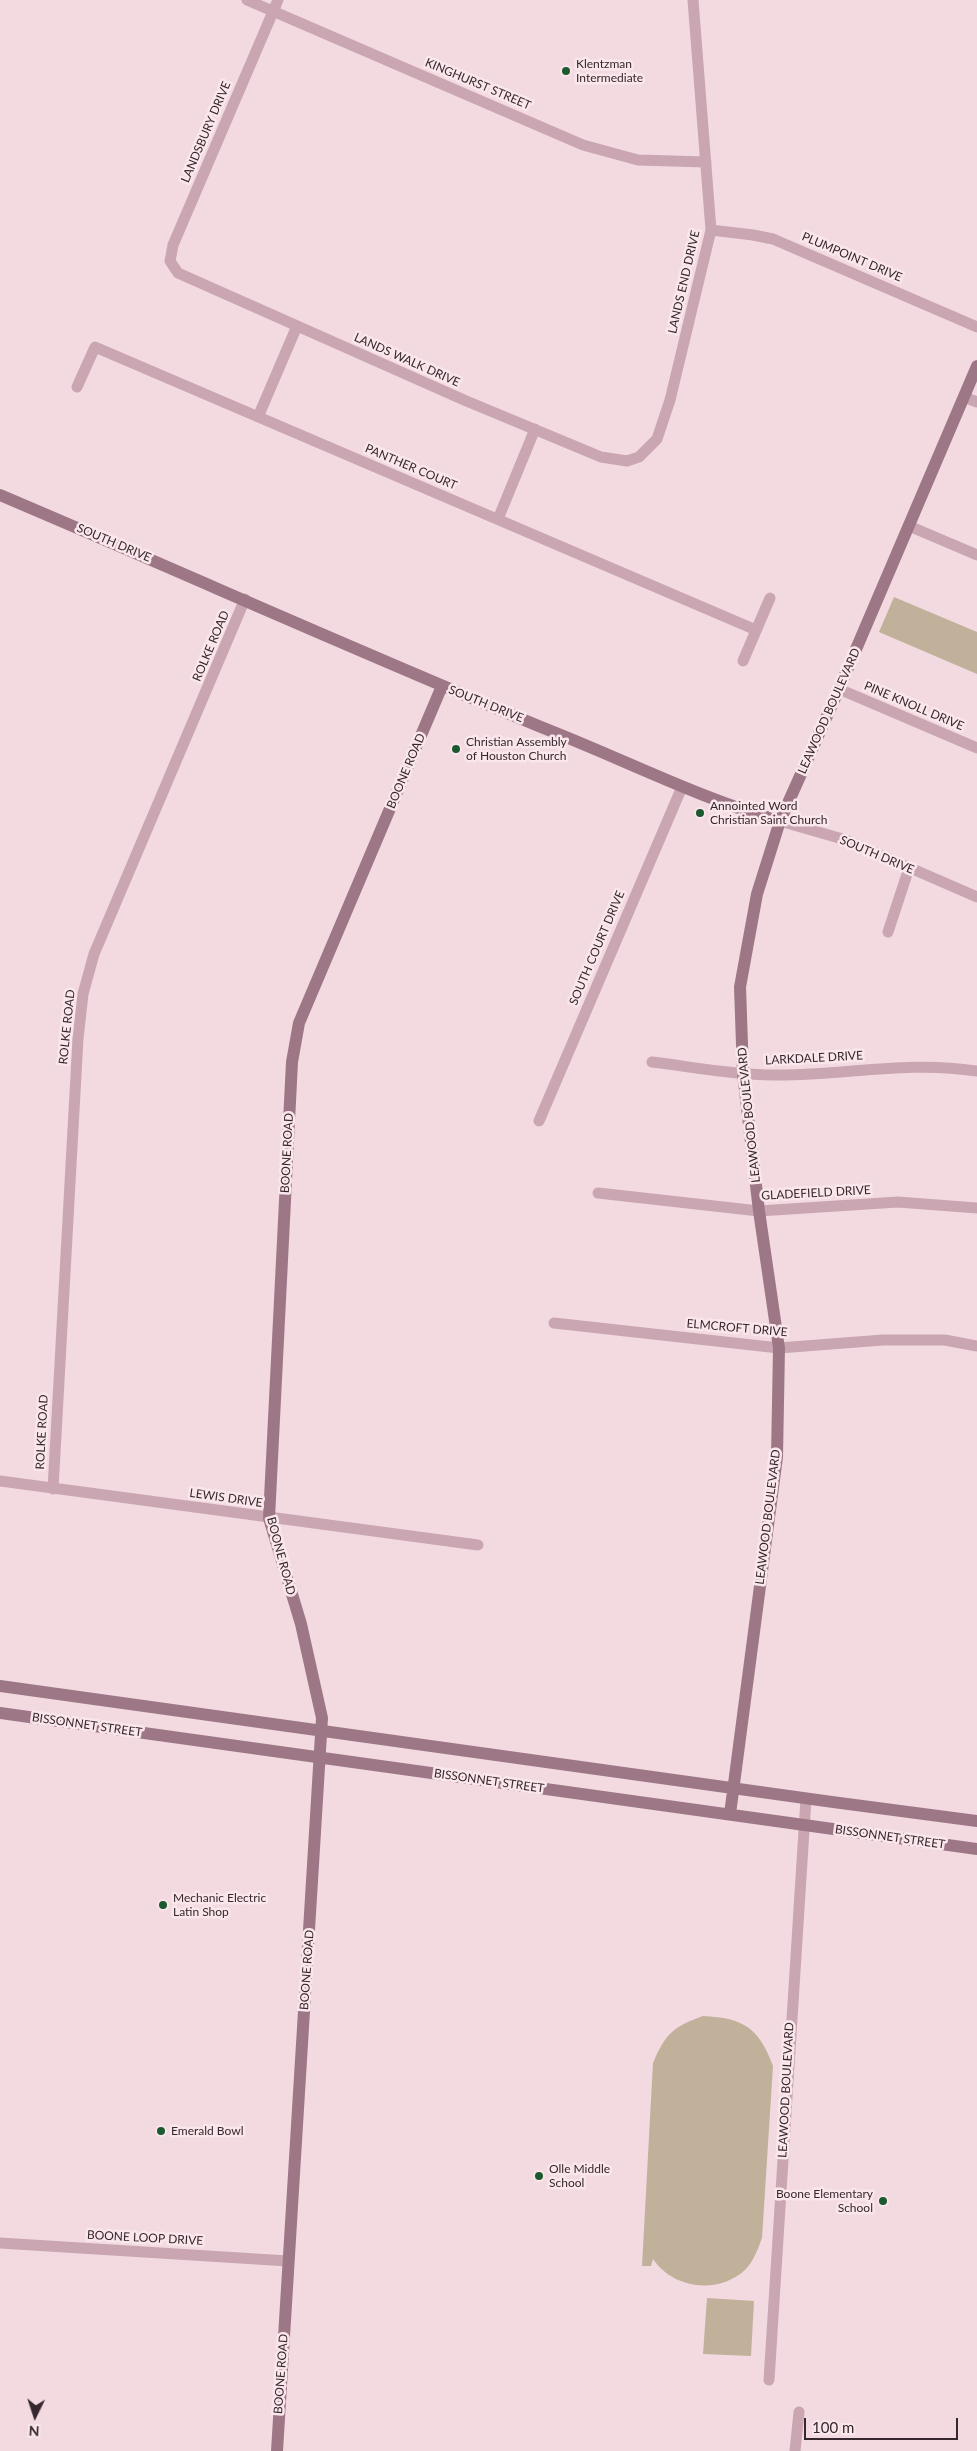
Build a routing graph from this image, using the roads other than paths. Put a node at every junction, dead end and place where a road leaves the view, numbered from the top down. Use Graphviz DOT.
graph roads {
  1 [pos="247,0"];
  2 [pos="278,0"];
  3 [pos="693,0"];
  4 [pos="273,11"];
  5 [pos="706,162"];
  6 [pos="711,230"];
  7 [pos="178,274"];
  8 [pos="297,326"];
  9 [pos="977,327"];
  10 [pos="977,366"];
  11 [pos="77,387"];
  12 [pos="964,397"];
  13 [pos="977,402"];
  14 [pos="258,416"];
  15 [pos="535,429"];
  16 [pos="627,461"];
  17 [pos="0,495"];
  18 [pos="498,519"];
  19 [pos="909,526"];
  20 [pos="977,555"];
  21 [pos="770,598"];
  22 [pos="245,599"];
  23 [pos="756,630"];
  24 [pos="743,661"];
  25 [pos="442,686"];
  26 [pos="840,689"];
  27 [pos="977,748"];
  28 [pos="682,787"];
  29 [pos="780,821"];
  30 [pos="909,868"];
  31 [pos="977,897"];
  32 [pos="888,932"];
  33 [pos="652,1062"];
  34 [pos="977,1071"];
  35 [pos="743,1073"];
  36 [pos="539,1121"];
  37 [pos="598,1193"];
  38 [pos="977,1208"];
  39 [pos="759,1211"];
  40 [pos="554,1323"];
  41 [pos="977,1346"];
  42 [pos="779,1348"];
  43 [pos="0,1481"];
  44 [pos="53,1489"];
  45 [pos="269,1518"];
  46 [pos="478,1545"];
  47 [pos="0,1686"];
  48 [pos="0,1713"];
  49 [pos="322,1730"];
  50 [pos="321,1758"];
  51 [pos="733,1790"];
  52 [pos="806,1799"];
  53 [pos="730,1814"];
  54 [pos="977,1821"];
  55 [pos="802,1824"];
  56 [pos="977,1849"];
  57 [pos="0,2243"];
  58 [pos="288,2260"];
  59 [pos="769,2380"];
  60 [pos="799,2412"];
  61 [pos="277,2451"];
  62 [pos="795,2451"];
  1 -- 4 [label="street, KINGHURST STREET"];
  2 -- 4 [label="street, LANDSBURY DRIVE"];
  3 -- 5 [label="street, LANDS END DRIVE"];
  4 -- 5 [label="street, KINGHURST STREET"];
  4 -- 7 [label="street, LANDSBURY DRIVE"];
  5 -- 6 [label="street, LANDS END DRIVE"];
  6 -- 9 [label="street, PLUMPOINT DRIVE"];
  6 -- 16 [label="street, LANDS END DRIVE"];
  7 -- 8 [label="street, LANDS WALK DRIVE"];
  8 -- 14 [label="street"];
  8 -- 15 [label="street, LANDS WALK DRIVE"];
  10 -- 12 [label="street, LEAWOOD BOULEVARD"];
  11 -- 14 [label="street, PANTHER COURT"];
  12 -- 13 [label="street"];
  12 -- 19 [label="street, LEAWOOD BOULEVARD"];
  14 -- 18 [label="street, PANTHER COURT"];
  15 -- 16 [label="street, LANDS WALK DRIVE"];
  15 -- 18 [label="street"];
  17 -- 22 [label="street, SOUTH DRIVE"];
  18 -- 23 [label="street, PANTHER COURT"];
  19 -- 20 [label="street"];
  19 -- 26 [label="street, LEAWOOD BOULEVARD"];
  21 -- 23 [label="street"];
  22 -- 25 [label="street, SOUTH DRIVE"];
  22 -- 44 [label="street, ROLKE ROAD"];
  23 -- 24 [label="street"];
  25 -- 28 [label="street, SOUTH DRIVE"];
  25 -- 45 [label="street, BOONE ROAD"];
  26 -- 27 [label="street, PINE KNOLL DRIVE"];
  26 -- 29 [label="street, LEAWOOD BOULEVARD"];
  28 -- 29 [label="street, SOUTH DRIVE"];
  28 -- 36 [label="street, SOUTH COURT DRIVE"];
  29 -- 30 [label="street, SOUTH DRIVE"];
  29 -- 35 [label="street, LEAWOOD BOULEVARD"];
  30 -- 31 [label="street, SOUTH DRIVE"];
  30 -- 32 [label="street"];
  33 -- 35 [label="street, LARKDALE DRIVE"];
  34 -- 35 [label="street, LARKDALE DRIVE"];
  35 -- 39 [label="street, LEAWOOD BOULEVARD"];
  37 -- 39 [label="street, GLADEFIELD DRIVE"];
  38 -- 39 [label="street, GLADEFIELD DRIVE"];
  39 -- 42 [label="street, LEAWOOD BOULEVARD"];
  40 -- 42 [label="street, ELMCROFT DRIVE"];
  41 -- 42 [label="street, ELMCROFT DRIVE"];
  42 -- 51 [label="street, LEAWOOD BOULEVARD"];
  43 -- 44 [label="street, LEWIS DRIVE"];
  44 -- 45 [label="street, LEWIS DRIVE"];
  45 -- 46 [label="street, LEWIS DRIVE"];
  45 -- 49 [label="street, BOONE ROAD"];
  47 -- 49 [label="street, BISSONNET STREET"];
  48 -- 50 [label="street, BISSONNET STREET"];
  49 -- 50 [label="street, BOONE ROAD"];
  49 -- 51 [label="street, BISSONNET STREET"];
  50 -- 53 [label="street, BISSONNET STREET"];
  50 -- 58 [label="street, BOONE ROAD"];
  51 -- 52 [label="street, BISSONNET STREET"];
  51 -- 53 [label="street, LEAWOOD BOULEVARD"];
  52 -- 54 [label="street, BISSONNET STREET"];
  52 -- 55 [label="street, LEAWOOD BOULEVARD"];
  53 -- 55 [label="street, BISSONNET STREET"];
  55 -- 56 [label="street, BISSONNET STREET"];
  55 -- 59 [label="street, LEAWOOD BOULEVARD"];
  57 -- 58 [label="street, BOONE LOOP DRIVE"];
  58 -- 61 [label="street, BOONE ROAD"];
  60 -- 62 [label="street"];
}
